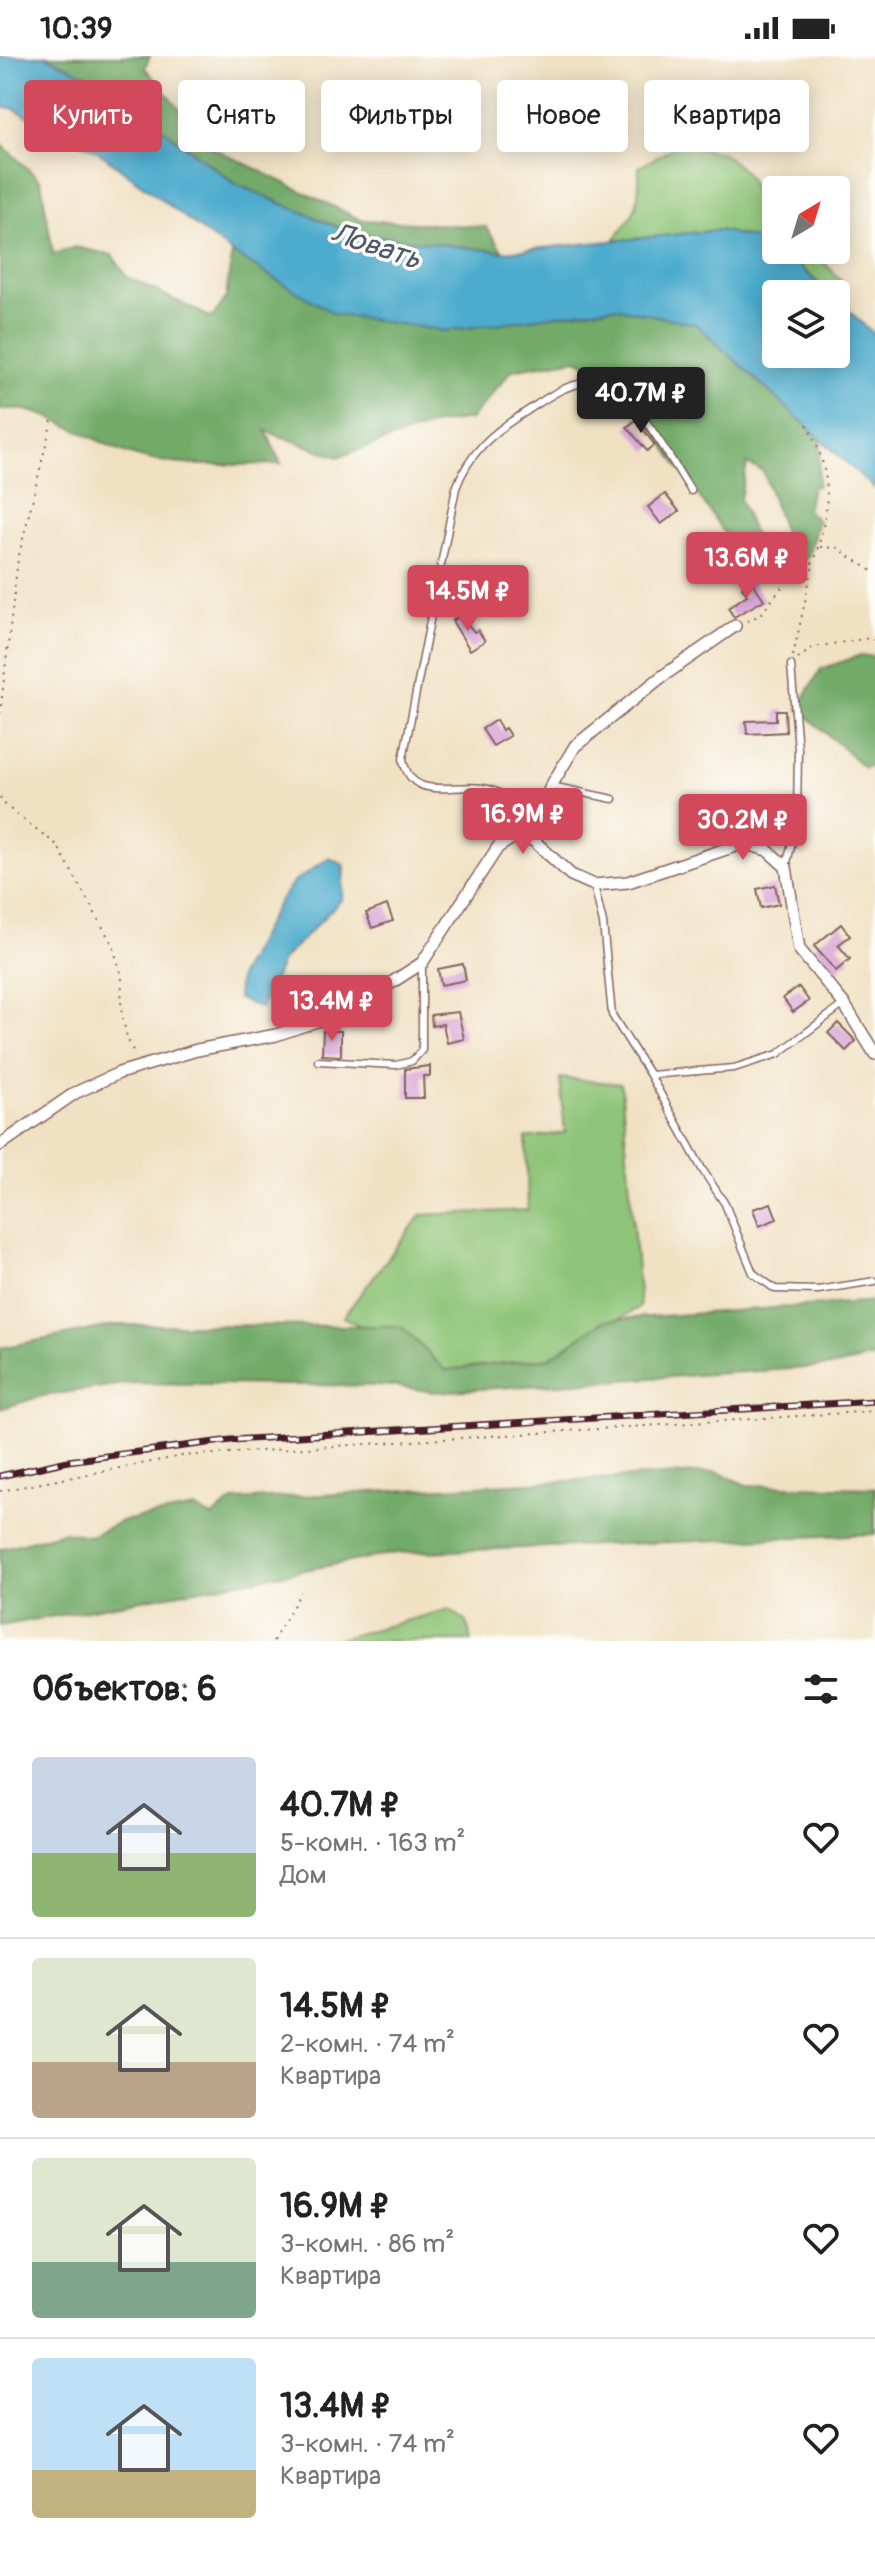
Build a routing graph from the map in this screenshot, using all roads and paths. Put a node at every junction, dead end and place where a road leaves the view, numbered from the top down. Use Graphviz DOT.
graph roads {
  1 [pos="52,420"];
  2 [pos="805,420"];
  3 [pos="691,491"];
  4 [pos="818,547"];
  5 [pos="814,562"];
  6 [pos="875,573"];
  7 [pos="735,626"];
  8 [pos="875,641"];
  9 [pos="791,665"];
  10 [pos="0,714"];
  11 [pos="551,786"];
  12 [pos="0,797"];
  13 [pos="613,799"];
  14 [pos="533,840"];
  15 [pos="786,867"];
  16 [pos="594,885"];
  17 [pos="422,963"];
  18 [pos="844,1004"];
  19 [pos="875,1054"];
  20 [pos="318,1061"];
  21 [pos="141,1067"];
  22 [pos="650,1075"];
  23 [pos="0,1145"];
  24 [pos="875,1281"];
  25 [pos="875,1411"];
  26 [pos="0,1491"];
  27 [pos="301,1592"];
  28 [pos="273,1641"];
  1 -- 10 [label="path"];
  2 -- 4 [label="path"];
  3 -- 14 [label="lane"];
  4 -- 5 [label="path"];
  4 -- 6 [label="path"];
  5 -- 7 [label="path"];
  5 -- 9 [label="path"];
  7 -- 11 [label="street"];
  8 -- 9 [label="path"];
  9 -- 15 [label="lane"];
  11 -- 13 [label="lane"];
  11 -- 14 [label="street"];
  12 -- 21 [label="path"];
  14 -- 16 [label="street"];
  14 -- 17 [label="street"];
  15 -- 16 [label="street"];
  15 -- 18 [label="street"];
  16 -- 22 [label="lane"];
  17 -- 20 [label="lane"];
  17 -- 21 [label="street"];
  18 -- 19 [label="street"];
  18 -- 22 [label="lane"];
  21 -- 23 [label="street"];
  22 -- 24 [label="lane"];
  25 -- 26 [label="path"];
  27 -- 28 [label="path"];
}
